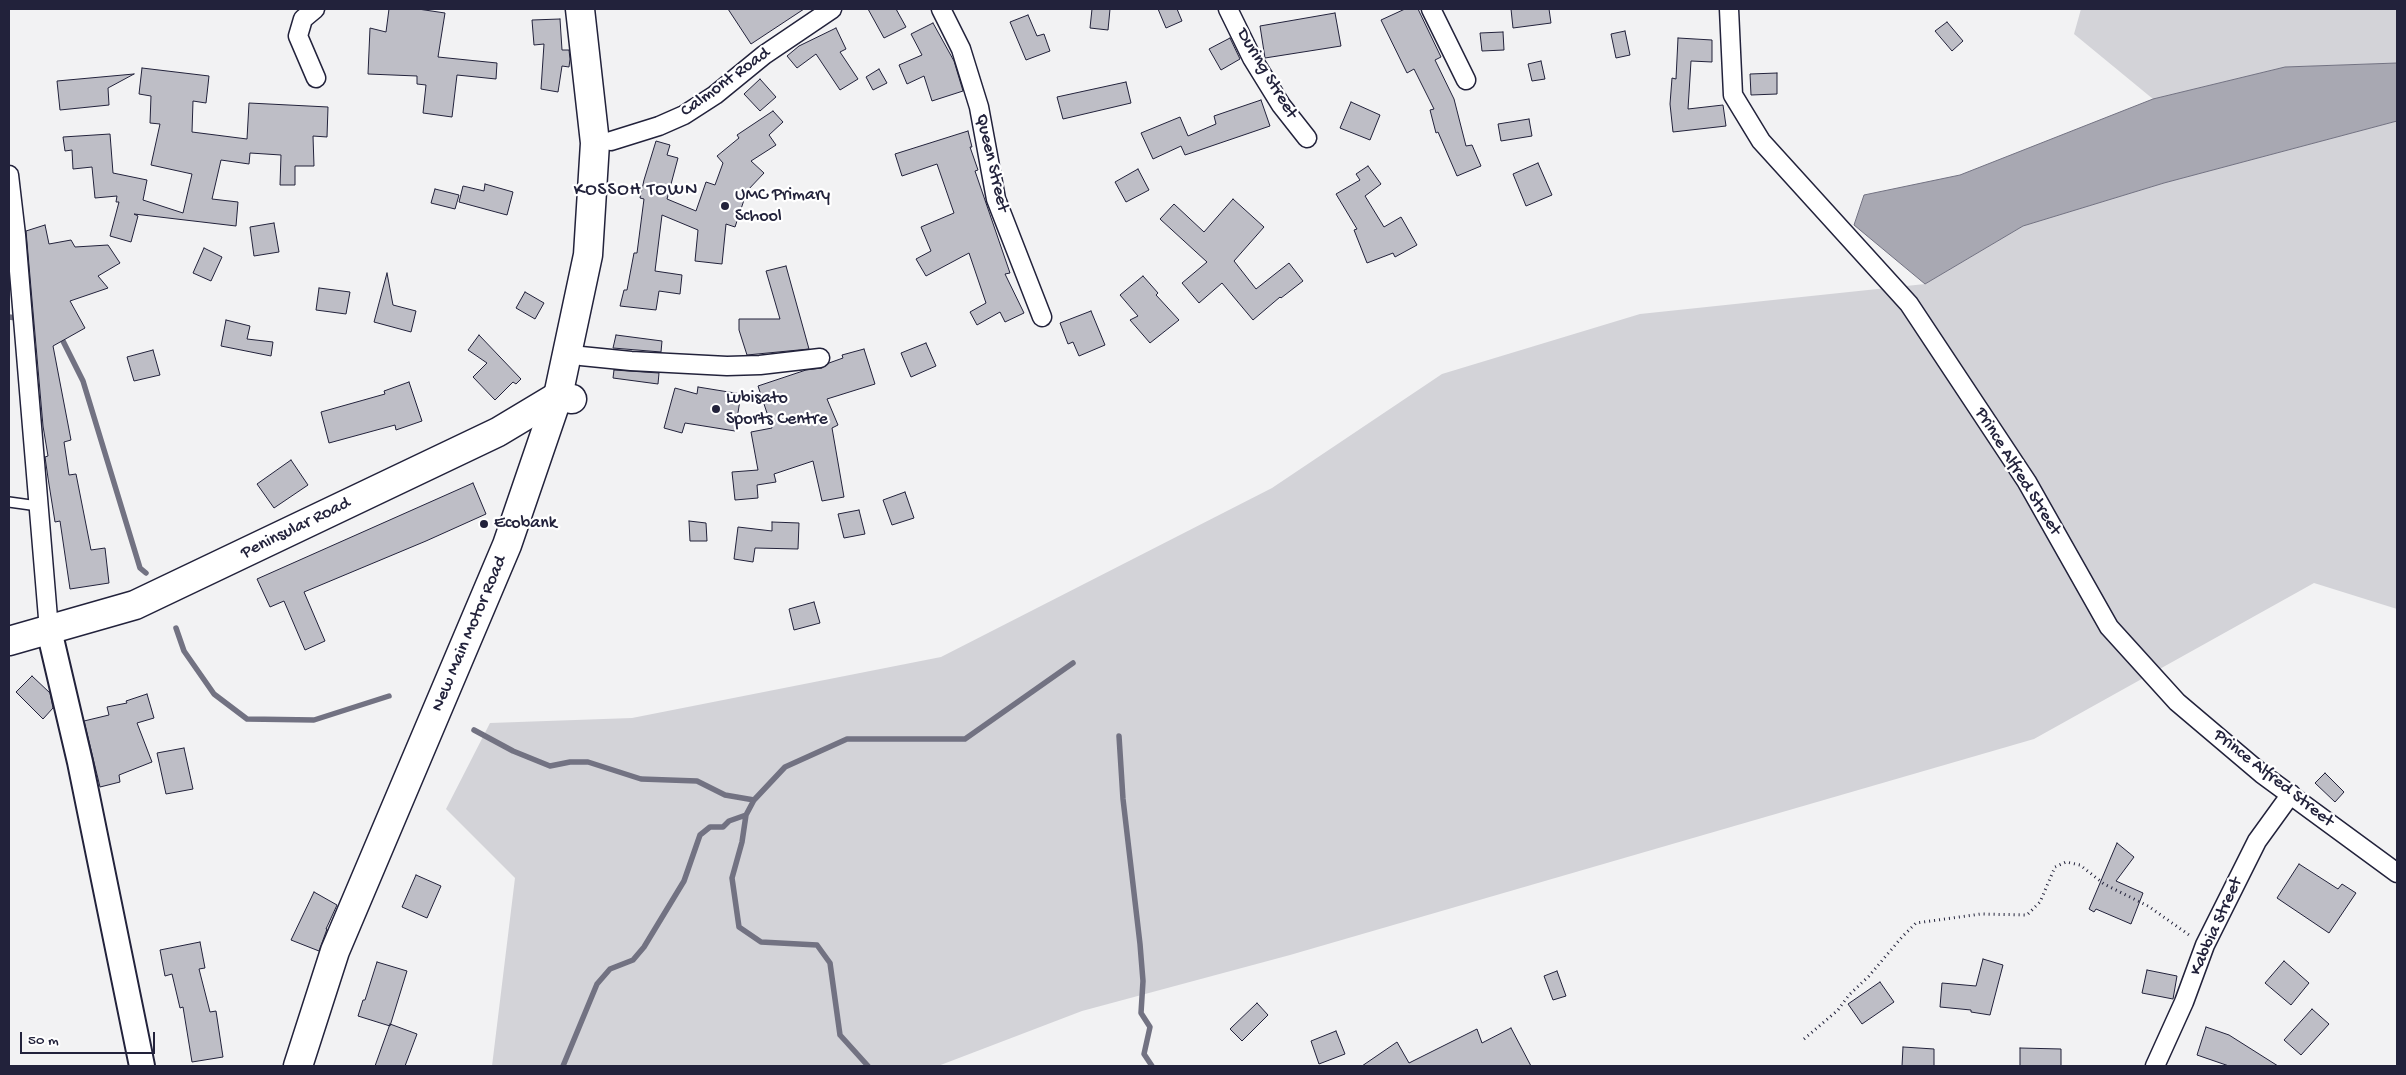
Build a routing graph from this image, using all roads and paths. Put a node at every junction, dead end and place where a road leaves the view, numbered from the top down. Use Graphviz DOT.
graph roads {
  1 [pos="315,9"];
  2 [pos="580,9"];
  3 [pos="596,9"];
  4 [pos="832,9"];
  5 [pos="941,9"];
  6 [pos="1228,9"];
  7 [pos="1431,9"];
  8 [pos="1729,9"];
  9 [pos="316,78"];
  10 [pos="1466,80"];
  11 [pos="1307,138"];
  12 [pos="611,141"];
  13 [pos="9,174"];
  14 [pos="1042,317"];
  15 [pos="581,356"];
  16 [pos="820,358"];
  17 [pos="565,397"];
  18 [pos="9,502"];
  19 [pos="38,506"];
  20 [pos="49,630"];
  21 [pos="9,642"];
  22 [pos="2291,794"];
  23 [pos="2397,873"];
  24 [pos="2205,944"];
  25 [pos="1804,1039"];
  26 [pos="142,1066"];
  27 [pos="298,1066"];
  28 [pos="315,1066"];
  29 [pos="2155,1066"];
  1 -- 9 [label="street"];
  2 -- 17 [label="main road, New Main Motor Road"];
  3 -- 12 [label="main road, New Main Motor Road"];
  4 -- 12 [label="street, Calmont Road"];
  5 -- 14 [label="street, Queen Street"];
  6 -- 11 [label="street, During Street"];
  7 -- 10 [label="street"];
  8 -- 22 [label="street, Prince Alfred Street"];
  12 -- 15 [label="main road, New Main Motor Road"];
  13 -- 19 [label="street"];
  15 -- 16 [label="street"];
  15 -- 17 [label="main road, New Main Motor Road"];
  17 -- 20 [label="main road, Peninsular Road"];
  17 -- 27 [label="main road, New Main Motor Road"];
  17 -- 28 [label="main road, New Main Motor Road"];
  18 -- 19 [label="lane"];
  19 -- 20 [label="street"];
  20 -- 21 [label="main road, Peninsular Road"];
  20 -- 26 [label="street"];
  22 -- 23 [label="street, Prince Alfred Street"];
  22 -- 24 [label="street, Kabbia Street"];
  24 -- 25 [label="path"];
  24 -- 29 [label="street, Kabbia Street"];
}
